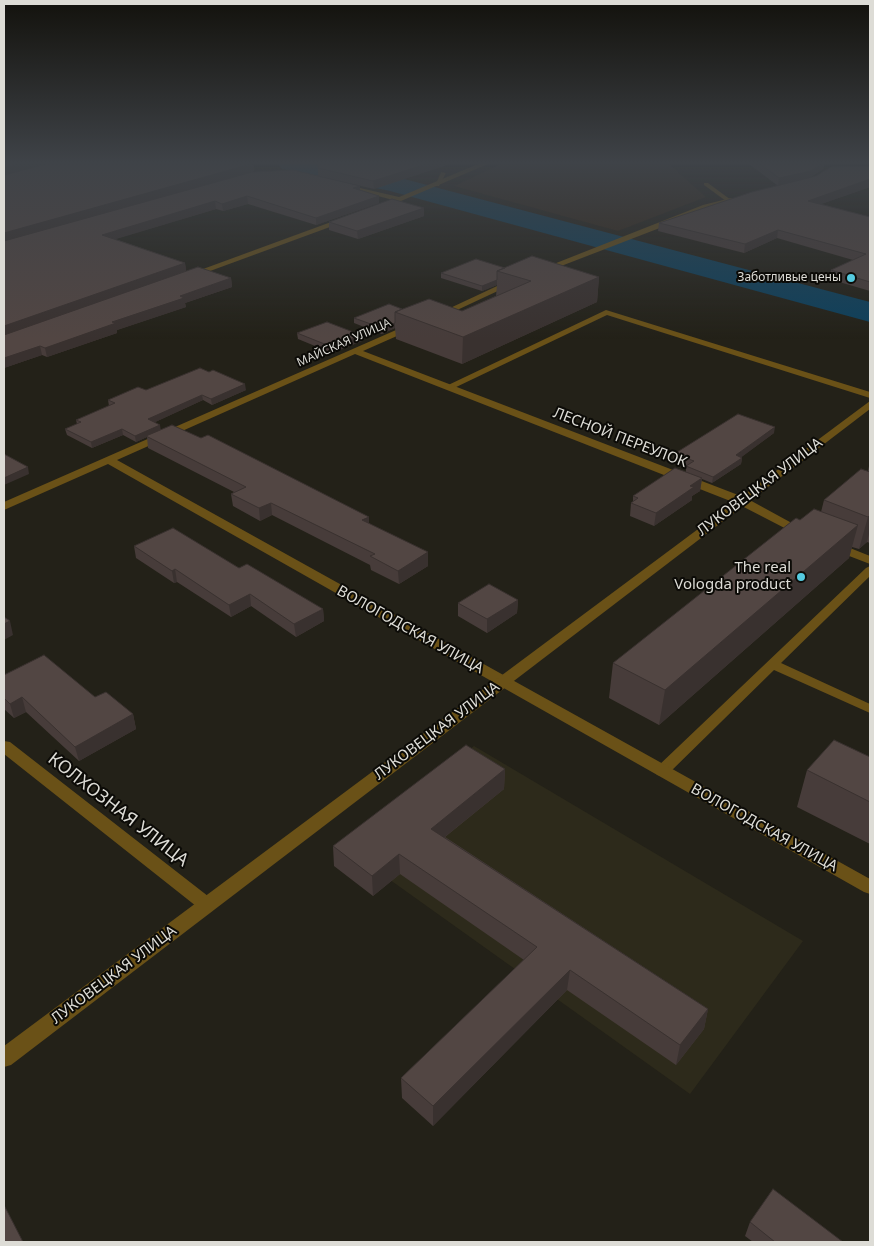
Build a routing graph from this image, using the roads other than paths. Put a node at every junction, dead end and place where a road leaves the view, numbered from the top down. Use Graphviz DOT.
graph roads {
  1 [pos="340,222"];
  2 [pos="668,222"];
  3 [pos="177,280"];
  4 [pos="355,351"];
  5 [pos="449,387"];
  6 [pos="870,395"];
  7 [pos="870,404"];
  8 [pos="108,460"];
  9 [pos="742,501"];
  10 [pos="4,506"];
  11 [pos="870,560"];
  12 [pos="870,570"];
  13 [pos="772,664"];
  14 [pos="502,682"];
  15 [pos="870,709"];
  16 [pos="4,746"];
  17 [pos="662,771"];
  18 [pos="870,887"];
  19 [pos="207,906"];
  20 [pos="4,1058"];
  1 -- 3 [label="street"];
  2 -- 4 [label="street, МАЙСКАЯ УЛИЦА"];
  4 -- 5 [label="street, ЛЕСНОЙ ПЕРЕУЛОК"];
  4 -- 8 [label="street, МАЙСКАЯ УЛИЦА"];
  5 -- 6 [label="lane"];
  5 -- 9 [label="street, ЛЕСНОЙ ПЕРЕУЛОК"];
  7 -- 9 [label="street, ЛУКОВЕЦКАЯ УЛИЦА"];
  8 -- 10 [label="street, МАЙСКАЯ УЛИЦА"];
  8 -- 14 [label="street, ВОЛОГОДСКАЯ УЛИЦА"];
  9 -- 11 [label="street, ЛЕСНОЙ ПЕРЕУЛОК"];
  9 -- 14 [label="street, ЛУКОВЕЦКАЯ УЛИЦА"];
  12 -- 13 [label="lane"];
  13 -- 15 [label="lane"];
  13 -- 17 [label="lane"];
  14 -- 17 [label="street, ВОЛОГОДСКАЯ УЛИЦА"];
  14 -- 19 [label="street, ЛУКОВЕЦКАЯ УЛИЦА"];
  16 -- 19 [label="street, КОЛХОЗНАЯ УЛИЦА"];
  17 -- 18 [label="street, ВОЛОГОДСКАЯ УЛИЦА"];
  19 -- 20 [label="street, ЛУКОВЕЦКАЯ УЛИЦА"];
}
